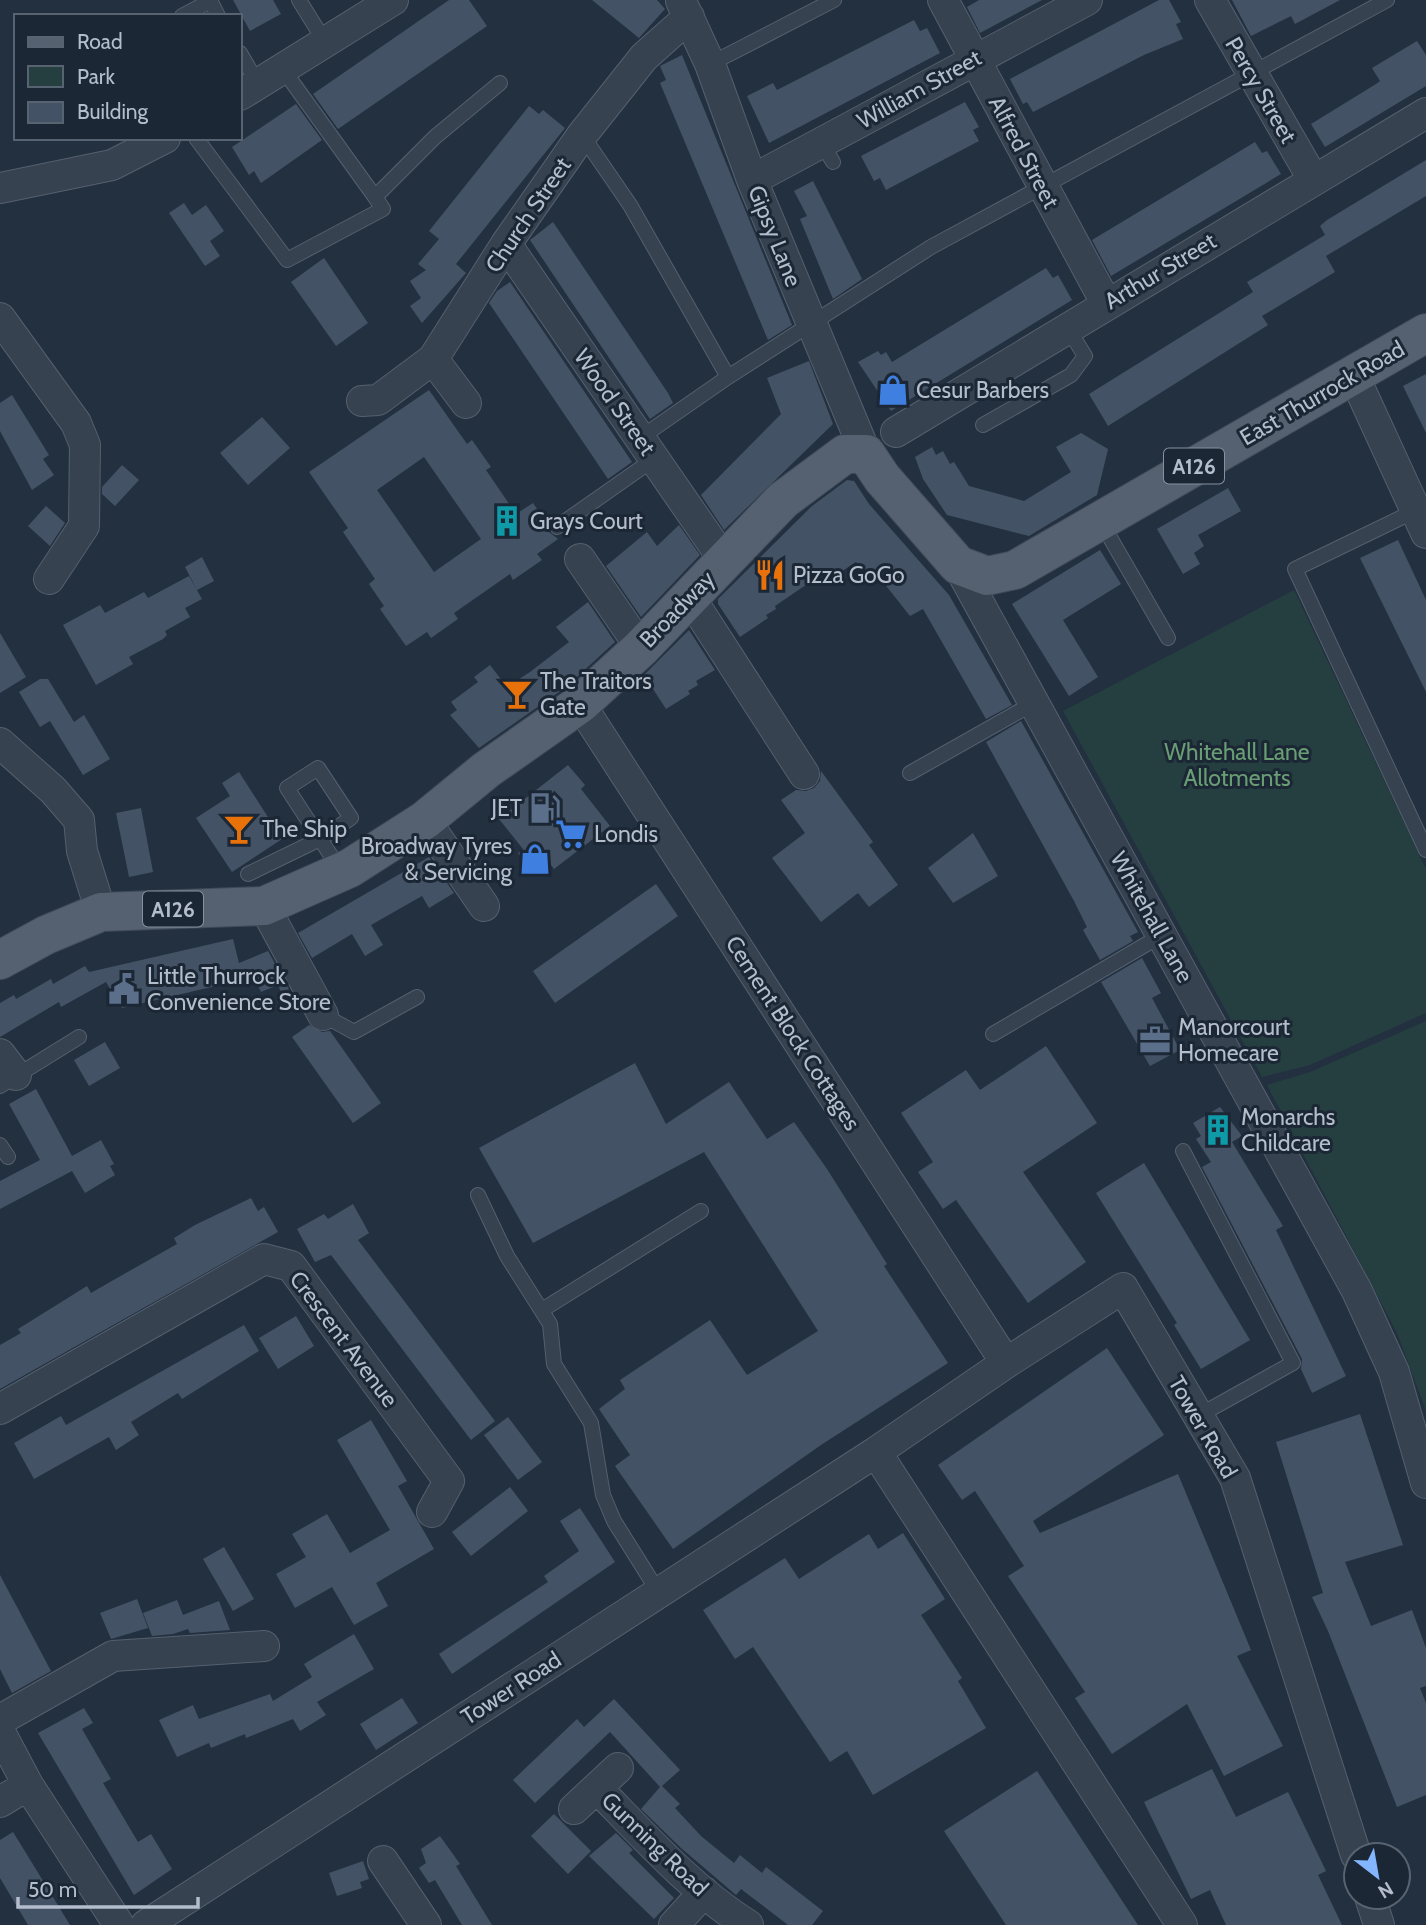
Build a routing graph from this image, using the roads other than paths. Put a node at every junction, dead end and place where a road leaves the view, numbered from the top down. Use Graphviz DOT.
graph roads {
  1 [pos="210,0"];
  2 [pos="299,0"];
  3 [pos="393,0"];
  4 [pos="834,0"];
  5 [pos="943,0"];
  6 [pos="1087,0"];
  7 [pos="1210,0"];
  8 [pos="1387,0"];
  9 [pos="682,5"];
  10 [pos="186,14"];
  11 [pos="325,43"];
  12 [pos="242,56"];
  13 [pos="974,59"];
  14 [pos="710,64"];
  15 [pos="1251,72"];
  16 [pos="260,83"];
  17 [pos="500,83"];
  18 [pos="1426,113"];
  19 [pos="582,135"];
  20 [pos="161,140"];
  21 [pos="197,140"];
  22 [pos="1313,179"];
  23 [pos="752,180"];
  24 [pos="1042,185"];
  25 [pos="0,188"];
  26 [pos="375,197"];
  27 [pos="506,244"];
  28 [pos="1106,303"];
  29 [pos="0,318"];
  30 [pos="811,324"];
  31 [pos="1067,327"];
  32 [pos="1426,333"];
  33 [pos="433,359"];
  34 [pos="1353,374"];
  35 [pos="727,377"];
  36 [pos="362,401"];
  37 [pos="466,403"];
  38 [pos="983,425"];
  39 [pos="897,432"];
  40 [pos="647,448"];
  41 [pos="866,454"];
  42 [pos="1423,517"];
  43 [pos="1100,520"];
  44 [pos="557,527"];
  45 [pos="580,559"];
  46 [pos="724,560"];
  47 [pos="958,565"];
  48 [pos="49,579"];
  49 [pos="689,596"];
  50 [pos="1168,638"];
  51 [pos="641,648"];
  52 [pos="1034,703"];
  53 [pos="580,704"];
  54 [pos="0,743"];
  55 [pos="910,773"];
  56 [pos="804,774"];
  57 [pos="425,820"];
  58 [pos="320,838"];
  59 [pos="1426,850"];
  60 [pos="346,870"];
  61 [pos="256,890"];
  62 [pos="484,906"];
  63 [pos="101,912"];
  64 [pos="1162,935"];
  65 [pos="0,960"];
  66 [pos="416,996"];
  67 [pos="323,1015"];
  68 [pos="993,1034"];
  69 [pos="79,1037"];
  70 [pos="5,1072"];
  71 [pos="1183,1151"];
  72 [pos="478,1195"];
  73 [pos="701,1211"];
  74 [pos="542,1310"];
  75 [pos="1006,1363"];
  76 [pos="0,1409"];
  77 [pos="1198,1416"];
  78 [pos="876,1452"];
  79 [pos="1426,1483"];
  80 [pos="432,1512"];
  81 [pos="659,1593"];
  82 [pos="264,1646"];
  83 [pos="0,1720"];
  84 [pos="0,1732"];
  85 [pos="28,1785"];
  86 [pos="0,1802"];
  87 [pos="574,1809"];
  88 [pos="1352,1841"];
  89 [pos="383,1861"];
  90 [pos="704,1892"];
  91 [pos="119,1925"];
  92 [pos="146,1925"];
  93 [pos="426,1925"];
  94 [pos="674,1925"];
  95 [pos="748,1925"];
  96 [pos="1182,1925"];
  1 -- 10 [label="lane"];
  2 -- 11 [label="lane"];
  3 -- 11 [label="street"];
  4 -- 14 [label="lane"];
  5 -- 13 [label="street, Alfred Street"];
  6 -- 13 [label="street, William Street"];
  7 -- 15 [label="street, Percy Street"];
  8 -- 15 [label="lane"];
  9 -- 14 [label="street, Gipsy Lane"];
  9 -- 19 [label="street, Church Street"];
  11 -- 16 [label="street"];
  12 -- 16 [label="lane"];
  13 -- 23 [label="street, William Street"];
  13 -- 24 [label="street, Alfred Street"];
  14 -- 23 [label="street, Gipsy Lane"];
  15 -- 22 [label="street, Percy Street"];
  15 -- 24 [label="lane"];
  16 -- 26 [label="lane"];
  17 -- 26 [label="lane"];
  18 -- 22 [label="street, Arthur Street"];
  19 -- 27 [label="street, Church Street"];
  19 -- 35 [label="lane"];
  20 -- 25 [label="street"];
  21 -- 26 [label="lane"];
  22 -- 28 [label="street, Arthur Street"];
  23 -- 30 [label="street, Gipsy Lane"];
  24 -- 28 [label="street, Alfred Street"];
  24 -- 30 [label="lane"];
  27 -- 33 [label="street, Church Street"];
  27 -- 40 [label="street, Wood Street"];
  28 -- 31 [label="street, Arthur Street"];
  29 -- 48 [label="street"];
  30 -- 35 [label="lane"];
  30 -- 41 [label="street, Gipsy Lane"];
  31 -- 38 [label="lane"];
  31 -- 39 [label="street, Arthur Street"];
  32 -- 34 [label="main road, East Thurrock Road / A126"];
  33 -- 36 [label="street, Church Street"];
  33 -- 37 [label="street"];
  34 -- 42 [label="street"];
  34 -- 43 [label="main road, East Thurrock Road / A126"];
  35 -- 40 [label="lane"];
  40 -- 44 [label="lane"];
  40 -- 46 [label="street, Wood Street"];
  41 -- 46 [label="main road, Broadway / A126"];
  41 -- 47 [label="main road, Whitehall Lane"];
  42 -- 59 [label="lane"];
  43 -- 47 [label="main road, East Thurrock Road / A126"];
  43 -- 50 [label="lane"];
  45 -- 51 [label="street"];
  46 -- 49 [label="main road, Broadway / A126"];
  47 -- 52 [label="street, Whitehall Lane"];
  49 -- 51 [label="main road, Broadway / A126"];
  49 -- 56 [label="street"];
  51 -- 53 [label="main road, Broadway / A126"];
  52 -- 55 [label="lane"];
  52 -- 64 [label="street, Whitehall Lane"];
  53 -- 57 [label="main road, Broadway / A126"];
  53 -- 75 [label="street, Cement Block Cottages"];
  54 -- 63 [label="street"];
  57 -- 60 [label="main road, Broadway / A126"];
  57 -- 62 [label="street"];
  58 -- 58 [label="lane"];
  58 -- 60 [label="lane"];
  58 -- 61 [label="lane"];
  60 -- 61 [label="main road, A126"];
  61 -- 63 [label="main road, A126"];
  61 -- 67 [label="street"];
  63 -- 65 [label="main road, A126"];
  64 -- 68 [label="lane"];
  64 -- 79 [label="street, Whitehall Lane"];
  66 -- 67 [label="lane"];
  69 -- 70 [label="lane"];
  71 -- 77 [label="lane"];
  72 -- 74 [label="lane"];
  73 -- 74 [label="lane"];
  74 -- 81 [label="lane"];
  75 -- 77 [label="street, Tower Road"];
  75 -- 78 [label="street, Tower Road"];
  76 -- 80 [label="street, Crescent Avenue"];
  77 -- 88 [label="street, Tower Road"];
  78 -- 81 [label="street, Tower Road"];
  78 -- 96 [label="street"];
  81 -- 92 [label="street, Tower Road"];
  82 -- 83 [label="street"];
  84 -- 85 [label="street"];
  85 -- 86 [label="street"];
  85 -- 91 [label="street"];
  87 -- 90 [label="street, Gunning Road"];
  89 -- 93 [label="street"];
  90 -- 94 [label="street"];
  90 -- 95 [label="street, Gunning Road"];
}
